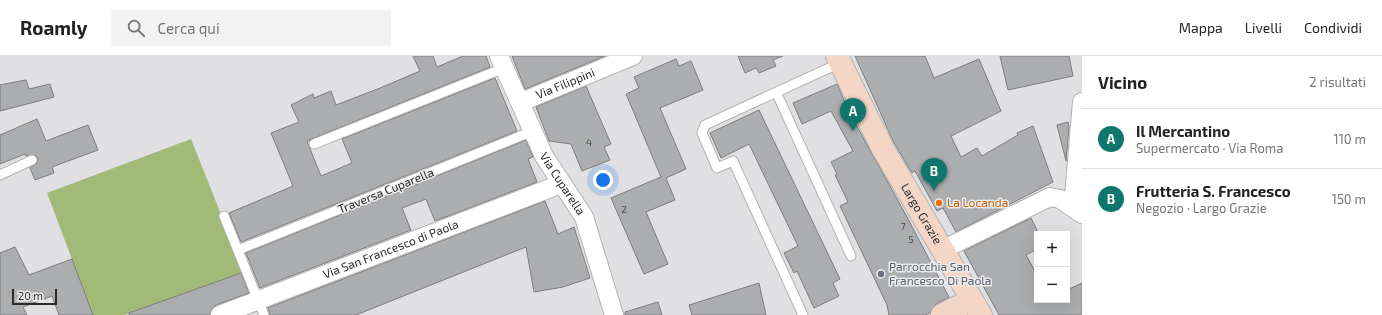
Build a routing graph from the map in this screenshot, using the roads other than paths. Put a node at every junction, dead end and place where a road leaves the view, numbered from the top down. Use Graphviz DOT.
graph roads {
  1 [pos="633,56"];
  2 [pos="502,60"];
  3 [pos="838,60"];
  4 [pos="777,94"];
  5 [pos="521,102"];
  6 [pos="1082,102"];
  7 [pos="533,131"];
  8 [pos="314,144"];
  9 [pos="32,160"];
  10 [pos="0,175"];
  11 [pos="561,184"];
  12 [pos="1077,211"];
  13 [pos="224,216"];
  14 [pos="238,250"];
  15 [pos="942,250"];
  16 [pos="851,256"];
  17 [pos="976,307"];
  18 [pos="261,308"];
  19 [pos="220,315"];
  20 [pos="614,315"];
  21 [pos="803,315"];
  22 [pos="942,315"];
  1 -- 5 [label="street, Via Filippini"];
  2 -- 5 [label="street, Via Cuparella"];
  2 -- 8 [label="lane"];
  3 -- 4 [label="lane"];
  3 -- 15 [label="street, Largo Grazie"];
  4 -- 16 [label="lane"];
  4 -- 21 [label="lane"];
  5 -- 7 [label="street, Via Cuparella"];
  6 -- 12 [label="street"];
  7 -- 11 [label="street, Via Cuparella"];
  7 -- 14 [label="lane, Traversa Cuparella"];
  9 -- 10 [label="lane"];
  11 -- 18 [label="street, Via San Francesco di Paola"];
  11 -- 20 [label="street, Via Cuparella"];
  12 -- 15 [label="street"];
  13 -- 14 [label="lane"];
  14 -- 18 [label="lane"];
  15 -- 17 [label="street, Largo Grazie"];
  17 -- 22 [label="street"];
  18 -- 19 [label="street, Via San Francesco di Paola"];
}
